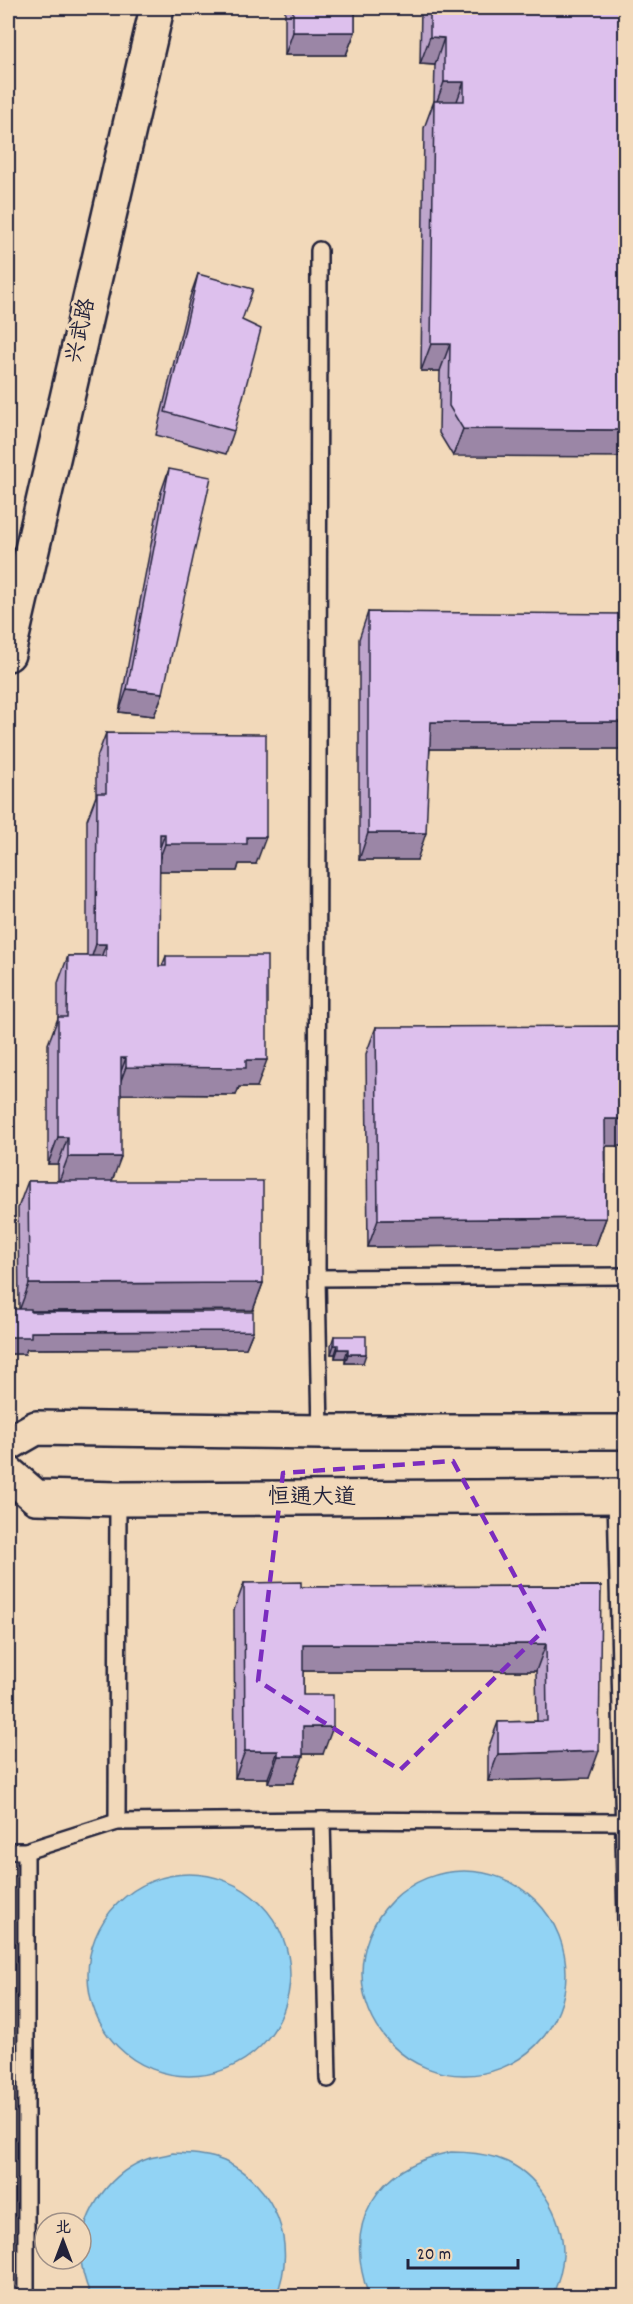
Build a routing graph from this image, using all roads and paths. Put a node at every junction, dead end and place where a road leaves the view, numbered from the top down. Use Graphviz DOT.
graph roads {
  1 [pos="157,8"];
  2 [pos="319,250"];
  3 [pos="8,654"];
  4 [pos="626,1276"];
  5 [pos="317,1278"];
  6 [pos="320,1432"];
  7 [pos="626,1432"];
  8 [pos="8,1444"];
  9 [pos="8,1473"];
  10 [pos="621,1496"];
  11 [pos="118,1499"];
  12 [pos="322,1820"];
  13 [pos="117,1822"];
  14 [pos="624,1822"];
  15 [pos="8,1851"];
  16 [pos="26,1851"];
  17 [pos="626,1923"];
  18 [pos="328,2079"];
  19 [pos="26,2296"];
  1 -- 3 [label="main road, 兴武路"];
  2 -- 5 [label="lane"];
  4 -- 5 [label="lane"];
  5 -- 6 [label="lane"];
  6 -- 7 [label="main road"];
  6 -- 8 [label="main road"];
  9 -- 11 [label="main road, 恒通大道"];
  10 -- 11 [label="main road, 恒通大道"];
  10 -- 14 [label="lane"];
  11 -- 13 [label="lane"];
  12 -- 13 [label="lane"];
  12 -- 14 [label="lane"];
  12 -- 18 [label="lane"];
  13 -- 16 [label="lane"];
  14 -- 17 [label="lane"];
  15 -- 16 [label="lane"];
  16 -- 19 [label="lane"];
}
